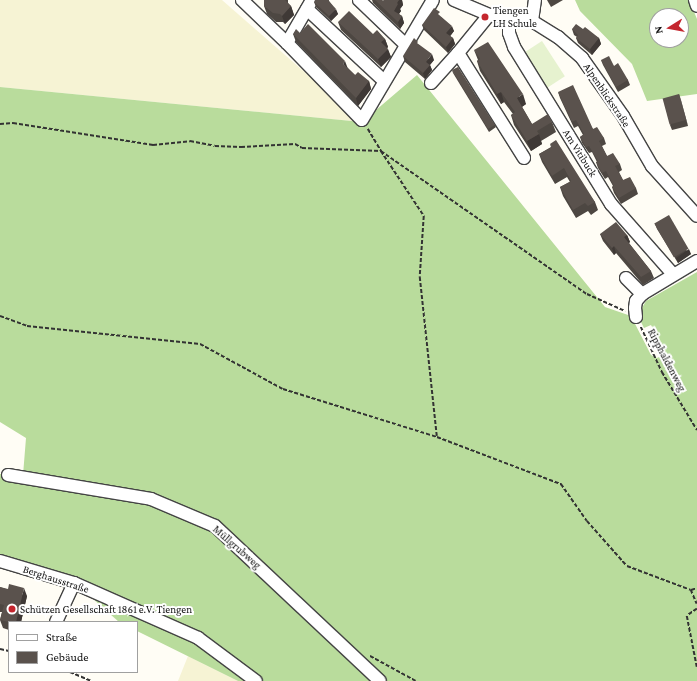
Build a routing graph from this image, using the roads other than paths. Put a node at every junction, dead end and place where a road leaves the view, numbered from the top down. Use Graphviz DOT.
graph roads {
  1 [pos="242,0"];
  2 [pos="359,0"];
  3 [pos="433,0"];
  4 [pos="536,0"];
  5 [pos="695,0"];
  6 [pos="458,1"];
  7 [pos="309,4"];
  8 [pos="697,6"];
  9 [pos="489,16"];
  10 [pos="509,19"];
  11 [pos="532,21"];
  12 [pos="287,43"];
  13 [pos="406,45"];
  14 [pos="458,53"];
  15 [pos="384,81"];
  16 [pos="431,83"];
  17 [pos="524,158"];
  18 [pos="697,216"];
  19 [pos="697,261"];
  20 [pos="673,274"];
  21 [pos="626,278"];
  22 [pos="642,294"];
  23 [pos="636,316"];
  24 [pos="8,475"];
  25 [pos="0,561"];
  26 [pos="74,583"];
  27 [pos="56,621"];
  28 [pos="256,681"];
  29 [pos="380,681"];
  1 -- 12 [label="street"];
  2 -- 13 [label="street"];
  3 -- 13 [label="street"];
  4 -- 11 [label="street"];
  5 -- 8 [label="street"];
  6 -- 9 [label="street, Alpenblickstraße"];
  7 -- 12 [label="street"];
  7 -- 15 [label="street"];
  9 -- 10 [label="street, Alpenblickstraße"];
  9 -- 14 [label="street"];
  10 -- 11 [label="street, Alpenblickstraße"];
  10 -- 20 [label="street, Am Vitibuck"];
  11 -- 18 [label="street, Alpenblickstraße"];
  12 -- 15 [label="street"];
  13 -- 15 [label="street"];
  14 -- 16 [label="street"];
  14 -- 17 [label="street"];
  19 -- 20 [label="street"];
  20 -- 22 [label="street"];
  21 -- 22 [label="street"];
  22 -- 23 [label="street"];
  24 -- 29 [label="street, Müllgrubweg"];
  25 -- 26 [label="street, Berghausstraße"];
  26 -- 27 [label="street"];
  26 -- 28 [label="street, Berghausstraße"];
}
